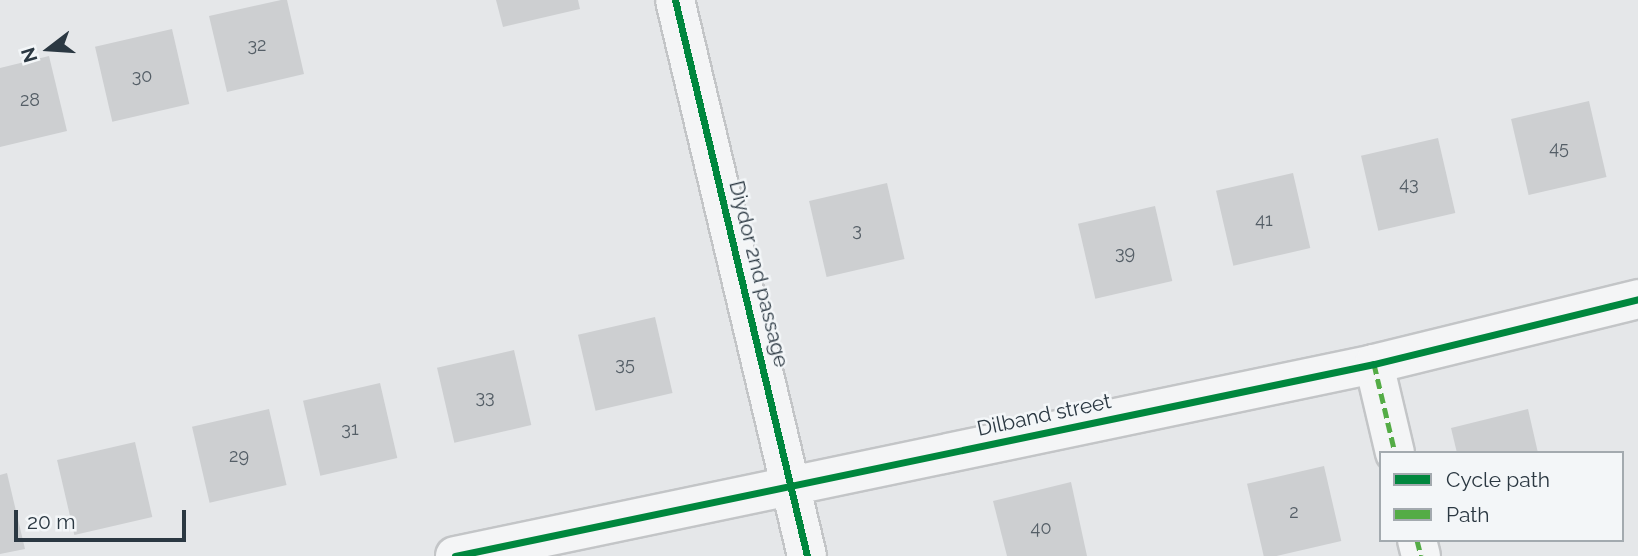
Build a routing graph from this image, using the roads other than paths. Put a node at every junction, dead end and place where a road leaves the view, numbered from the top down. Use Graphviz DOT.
graph roads {
  1 [pos="675,0"];
  2 [pos="1638,299"];
  3 [pos="1374,364"];
  4 [pos="1395,451"];
  5 [pos="791,486"];
  6 [pos="455,556"];
  7 [pos="807,556"];
  1 -- 5 [label="street, Diydor 2nd passage"];
  2 -- 3 [label="street, Dilband street"];
  3 -- 4 [label="street"];
  3 -- 5 [label="street, Dilband street"];
  5 -- 6 [label="street, Dilband street"];
  5 -- 7 [label="street, Diydor 2nd passage"];
}
